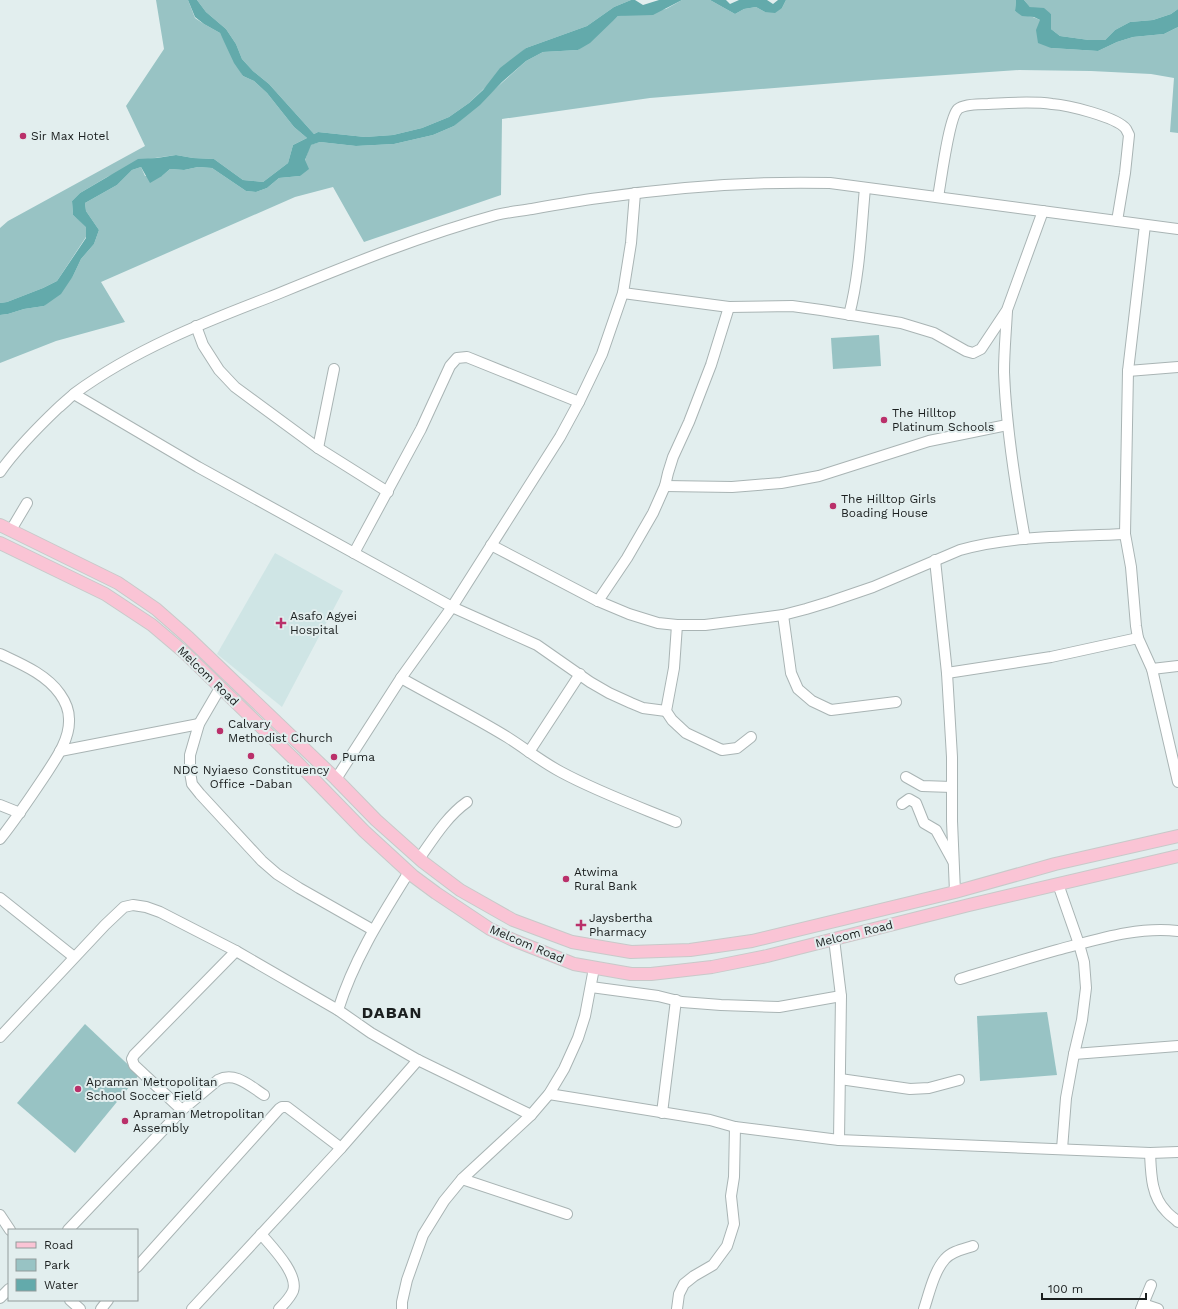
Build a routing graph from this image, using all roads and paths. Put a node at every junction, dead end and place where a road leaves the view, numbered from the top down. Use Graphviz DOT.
graph roads {
  1 [pos="865,188"];
  2 [pos="635,193"];
  3 [pos="938,197"];
  4 [pos="1043,211"];
  5 [pos="1117,221"];
  6 [pos="1145,225"];
  7 [pos="1178,229"];
  8 [pos="623,294"];
  9 [pos="730,306"];
  10 [pos="1007,310"];
  11 [pos="850,315"];
  12 [pos="196,326"];
  13 [pos="1178,367"];
  14 [pos="334,369"];
  15 [pos="1128,371"];
  16 [pos="74,394"];
  17 [pos="579,402"];
  18 [pos="1007,425"];
  19 [pos="318,448"];
  20 [pos="0,472"];
  21 [pos="666,486"];
  22 [pos="388,492"];
  23 [pos="27,503"];
  24 [pos="5,527"];
  25 [pos="1125,534"];
  26 [pos="1025,539"];
  27 [pos="0,543"];
  28 [pos="491,545"];
  29 [pos="354,553"];
  30 [pos="935,560"];
  31 [pos="598,601"];
  32 [pos="452,607"];
  33 [pos="783,615"];
  34 [pos="677,626"];
  35 [pos="1138,638"];
  36 [pos="0,654"];
  37 [pos="1178,666"];
  38 [pos="1152,669"];
  39 [pos="947,673"];
  40 [pos="580,674"];
  41 [pos="401,678"];
  42 [pos="220,688"];
  43 [pos="896,702"];
  44 [pos="666,711"];
  45 [pos="199,724"];
  46 [pos="751,737"];
  47 [pos="60,751"];
  48 [pos="529,752"];
  49 [pos="906,777"];
  50 [pos="336,779"];
  51 [pos="1178,782"];
  52 [pos="952,787"];
  53 [pos="324,790"];
  54 [pos="467,802"];
  55 [pos="902,804"];
  56 [pos="0,805"];
  57 [pos="20,813"];
  58 [pos="676,822"];
  59 [pos="1178,836"];
  60 [pos="0,839"];
  61 [pos="1178,856"];
  62 [pos="418,858"];
  63 [pos="954,863"];
  64 [pos="409,872"];
  65 [pos="1058,884"];
  66 [pos="955,892"];
  67 [pos="0,898"];
  68 [pos="373,930"];
  69 [pos="1178,932"];
  70 [pos="834,939"];
  71 [pos="1080,944"];
  72 [pos="597,947"];
  73 [pos="236,951"];
  74 [pos="74,957"];
  75 [pos="594,968"];
  76 [pos="960,980"];
  77 [pos="591,987"];
  78 [pos="841,996"];
  79 [pos="676,1000"];
  80 [pos="338,1010"];
  81 [pos="0,1037"];
  82 [pos="1178,1046"];
  83 [pos="1074,1054"];
  84 [pos="418,1060"];
  85 [pos="840,1079"];
  86 [pos="959,1080"];
  87 [pos="264,1094"];
  88 [pos="549,1094"];
  89 [pos="182,1110"];
  90 [pos="662,1112"];
  91 [pos="531,1115"];
  92 [pos="735,1127"];
  93 [pos="839,1140"];
  94 [pos="341,1148"];
  95 [pos="1062,1149"];
  96 [pos="1178,1152"];
  97 [pos="1150,1153"];
  98 [pos="462,1179"];
  99 [pos="567,1214"];
  100 [pos="0,1215"];
  101 [pos="1178,1222"];
  102 [pos="9,1229"];
  103 [pos="69,1229"];
  104 [pos="261,1234"];
  105 [pos="973,1246"];
  106 [pos="138,1266"];
  107 [pos="1151,1285"];
  108 [pos="8,1290"];
  109 [pos="0,1298"];
  110 [pos="71,1301"];
  111 [pos="107,1301"];
  112 [pos="1142,1306"];
  113 [pos="80,1309"];
  114 [pos="101,1309"];
  115 [pos="192,1309"];
  116 [pos="279,1309"];
  117 [pos="402,1309"];
  118 [pos="677,1309"];
  119 [pos="924,1309"];
  120 [pos="1158,1309"];
  1 -- 2 [label="street"];
  1 -- 3 [label="street"];
  1 -- 11 [label="street"];
  2 -- 8 [label="street"];
  2 -- 12 [label="street"];
  3 -- 4 [label="street"];
  3 -- 5 [label="street"];
  4 -- 5 [label="street"];
  4 -- 10 [label="street"];
  5 -- 6 [label="street"];
  6 -- 7 [label="street"];
  6 -- 15 [label="street"];
  8 -- 9 [label="street"];
  8 -- 17 [label="street"];
  9 -- 11 [label="street"];
  9 -- 21 [label="street"];
  10 -- 11 [label="street"];
  10 -- 18 [label="street"];
  12 -- 16 [label="street"];
  12 -- 19 [label="street"];
  13 -- 15 [label="street"];
  14 -- 19 [label="street"];
  15 -- 25 [label="street"];
  16 -- 20 [label="street"];
  16 -- 29 [label="street"];
  17 -- 22 [label="street"];
  17 -- 28 [label="street"];
  18 -- 21 [label="street"];
  18 -- 26 [label="street"];
  19 -- 22 [label="street"];
  21 -- 31 [label="street"];
  22 -- 29 [label="street"];
  23 -- 24 [label="street"];
  24 -- 50 [label="main road"];
  25 -- 26 [label="street"];
  25 -- 35 [label="street"];
  26 -- 30 [label="street"];
  27 -- 42 [label="main road, Melcom Road"];
  28 -- 31 [label="street"];
  28 -- 32 [label="street"];
  29 -- 32 [label="street"];
  30 -- 33 [label="street"];
  30 -- 39 [label="street"];
  31 -- 34 [label="street"];
  32 -- 40 [label="street"];
  32 -- 41 [label="street"];
  33 -- 34 [label="street"];
  33 -- 43 [label="street"];
  34 -- 44 [label="street"];
  35 -- 38 [label="street"];
  35 -- 39 [label="street"];
  36 -- 47 [label="street"];
  37 -- 38 [label="street"];
  38 -- 51 [label="street"];
  39 -- 52 [label="street"];
  40 -- 44 [label="street"];
  40 -- 48 [label="street"];
  41 -- 48 [label="street"];
  41 -- 50 [label="street"];
  42 -- 45 [label="street"];
  42 -- 53 [label="main road, Melcom Road"];
  44 -- 46 [label="street"];
  45 -- 47 [label="street"];
  45 -- 68 [label="street"];
  47 -- 57 [label="street"];
  48 -- 58 [label="street"];
  49 -- 52 [label="street"];
  50 -- 53 [label="main road"];
  50 -- 62 [label="main road"];
  52 -- 63 [label="street"];
  53 -- 64 [label="main road, Melcom Road"];
  54 -- 62 [label="street"];
  55 -- 63 [label="street"];
  56 -- 57 [label="street"];
  57 -- 60 [label="street"];
  59 -- 66 [label="main road"];
  61 -- 65 [label="main road, Melcom Road"];
  62 -- 72 [label="main road"];
  63 -- 66 [label="street"];
  64 -- 68 [label="street"];
  64 -- 75 [label="main road, Melcom Road"];
  65 -- 70 [label="main road, Melcom Road"];
  65 -- 71 [label="street"];
  66 -- 72 [label="main road"];
  67 -- 74 [label="street"];
  68 -- 80 [label="street"];
  69 -- 71 [label="street"];
  70 -- 75 [label="main road, Melcom Road"];
  70 -- 78 [label="street"];
  71 -- 76 [label="street"];
  71 -- 83 [label="street"];
  72 -- 75 [label="main road"];
  73 -- 74 [label="street"];
  73 -- 80 [label="street"];
  73 -- 89 [label="street"];
  74 -- 81 [label="street"];
  75 -- 77 [label="street"];
  77 -- 79 [label="street"];
  77 -- 88 [label="street"];
  78 -- 79 [label="street"];
  78 -- 85 [label="street"];
  79 -- 90 [label="street"];
  80 -- 84 [label="street"];
  82 -- 83 [label="street"];
  83 -- 95 [label="street"];
  84 -- 91 [label="street"];
  84 -- 94 [label="street"];
  85 -- 86 [label="street"];
  85 -- 93 [label="street"];
  87 -- 89 [label="street"];
  88 -- 90 [label="street"];
  88 -- 91 [label="street"];
  89 -- 103 [label="street"];
  90 -- 92 [label="street"];
  91 -- 98 [label="street"];
  92 -- 93 [label="street"];
  92 -- 118 [label="street"];
  93 -- 95 [label="street"];
  94 -- 104 [label="street"];
  94 -- 106 [label="street"];
  95 -- 97 [label="street"];
  96 -- 97 [label="street"];
  97 -- 101 [label="street"];
  98 -- 99 [label="street"];
  98 -- 117 [label="street"];
  100 -- 102 [label="street"];
  104 -- 115 [label="street"];
  104 -- 116 [label="street"];
  105 -- 119 [label="street"];
  107 -- 112 [label="street"];
  108 -- 109 [label="street"];
  110 -- 113 [label="street"];
  111 -- 114 [label="street"];
  112 -- 120 [label="street"];
}
